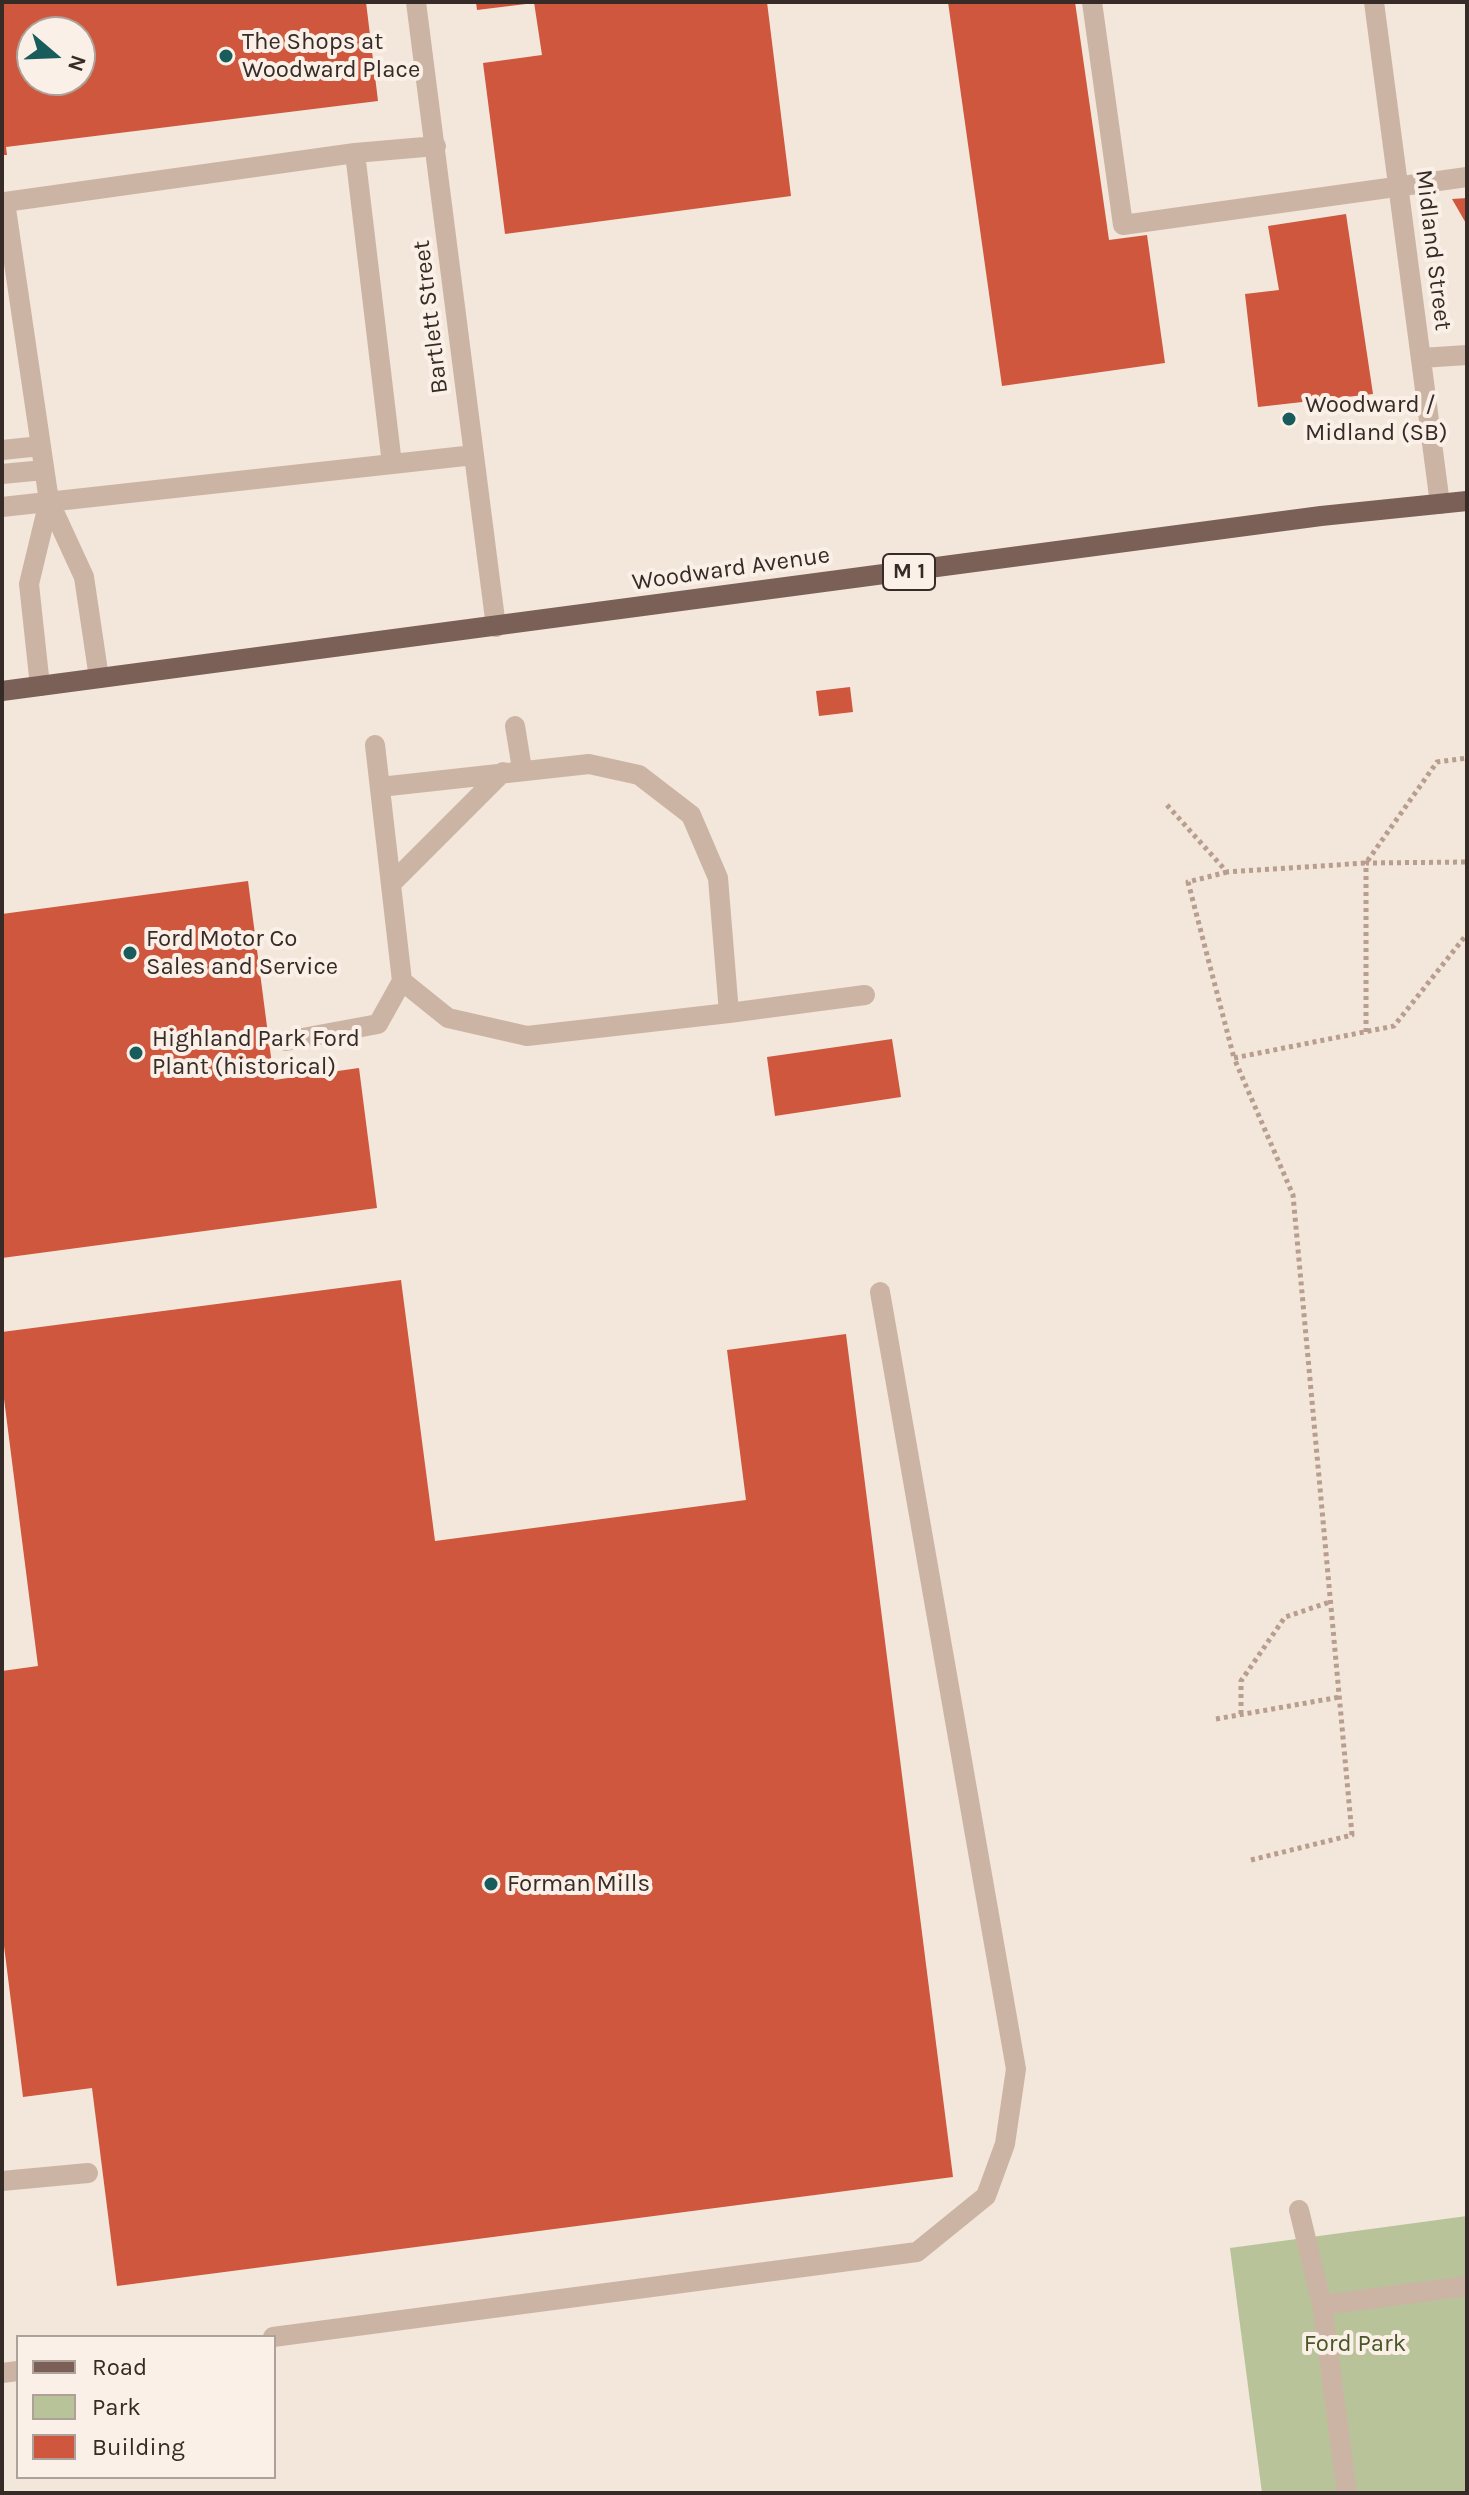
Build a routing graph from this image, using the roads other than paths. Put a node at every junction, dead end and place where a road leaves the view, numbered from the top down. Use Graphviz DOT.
graph roads {
  1 [pos="416,2"];
  2 [pos="1092,2"];
  3 [pos="1374,2"];
  4 [pos="436,146"];
  5 [pos="355,153"];
  6 [pos="1467,177"];
  7 [pos="1398,186"];
  8 [pos="4,202"];
  9 [pos="1467,355"];
  10 [pos="1421,358"];
  11 [pos="41,446"];
  12 [pos="2,450"];
  13 [pos="474,455"];
  14 [pos="392,464"];
  15 [pos="44,470"];
  16 [pos="2,474"];
  17 [pos="49,501"];
  18 [pos="1467,501"];
  19 [pos="1440,504"];
  20 [pos="2,507"];
  21 [pos="496,627"];
  22 [pos="99,678"];
  23 [pos="40,686"];
  24 [pos="2,691"];
  25 [pos="515,726"];
  26 [pos="375,745"];
  27 [pos="512,770"];
  28 [pos="380,787"];
  29 [pos="391,884"];
  30 [pos="402,981"];
  31 [pos="865,995"];
  32 [pos="729,1013"];
  33 [pos="286,1041"];
  34 [pos="880,1292"];
  35 [pos="88,2173"];
  36 [pos="2,2181"];
  37 [pos="1299,2210"];
  38 [pos="1467,2286"];
  39 [pos="1322,2305"];
  40 [pos="276,2337"];
  41 [pos="1347,2493"];
  1 -- 4 [label="street, Bartlett Street"];
  2 -- 7 [label="street"];
  3 -- 7 [label="street, Midland Street"];
  4 -- 5 [label="street"];
  4 -- 13 [label="street, Bartlett Street"];
  5 -- 8 [label="street"];
  5 -- 14 [label="street"];
  6 -- 7 [label="street"];
  7 -- 10 [label="street, Midland Street"];
  8 -- 11 [label="street"];
  9 -- 10 [label="street"];
  10 -- 19 [label="street, Midland Street"];
  11 -- 12 [label="street"];
  11 -- 15 [label="street"];
  13 -- 14 [label="street"];
  13 -- 21 [label="street, Bartlett Street"];
  14 -- 17 [label="street"];
  15 -- 16 [label="street"];
  15 -- 17 [label="street"];
  17 -- 20 [label="street"];
  17 -- 22 [label="street"];
  17 -- 23 [label="street"];
  18 -- 19 [label="main road, Woodward Avenue / M 1"];
  19 -- 21 [label="main road, Woodward Avenue / M 1"];
  21 -- 22 [label="main road, Woodward Avenue / M 1"];
  22 -- 23 [label="main road, Woodward Avenue / M 1"];
  23 -- 24 [label="main road, Woodward Avenue / M 1"];
  25 -- 27 [label="street"];
  26 -- 28 [label="street"];
  27 -- 28 [label="street"];
  27 -- 29 [label="street"];
  27 -- 32 [label="street"];
  28 -- 29 [label="street"];
  29 -- 30 [label="street"];
  30 -- 32 [label="street"];
  30 -- 33 [label="street"];
  31 -- 32 [label="street"];
  34 -- 40 [label="street"];
  35 -- 36 [label="street"];
  37 -- 39 [label="street"];
  38 -- 39 [label="street"];
  39 -- 41 [label="street"];
}
